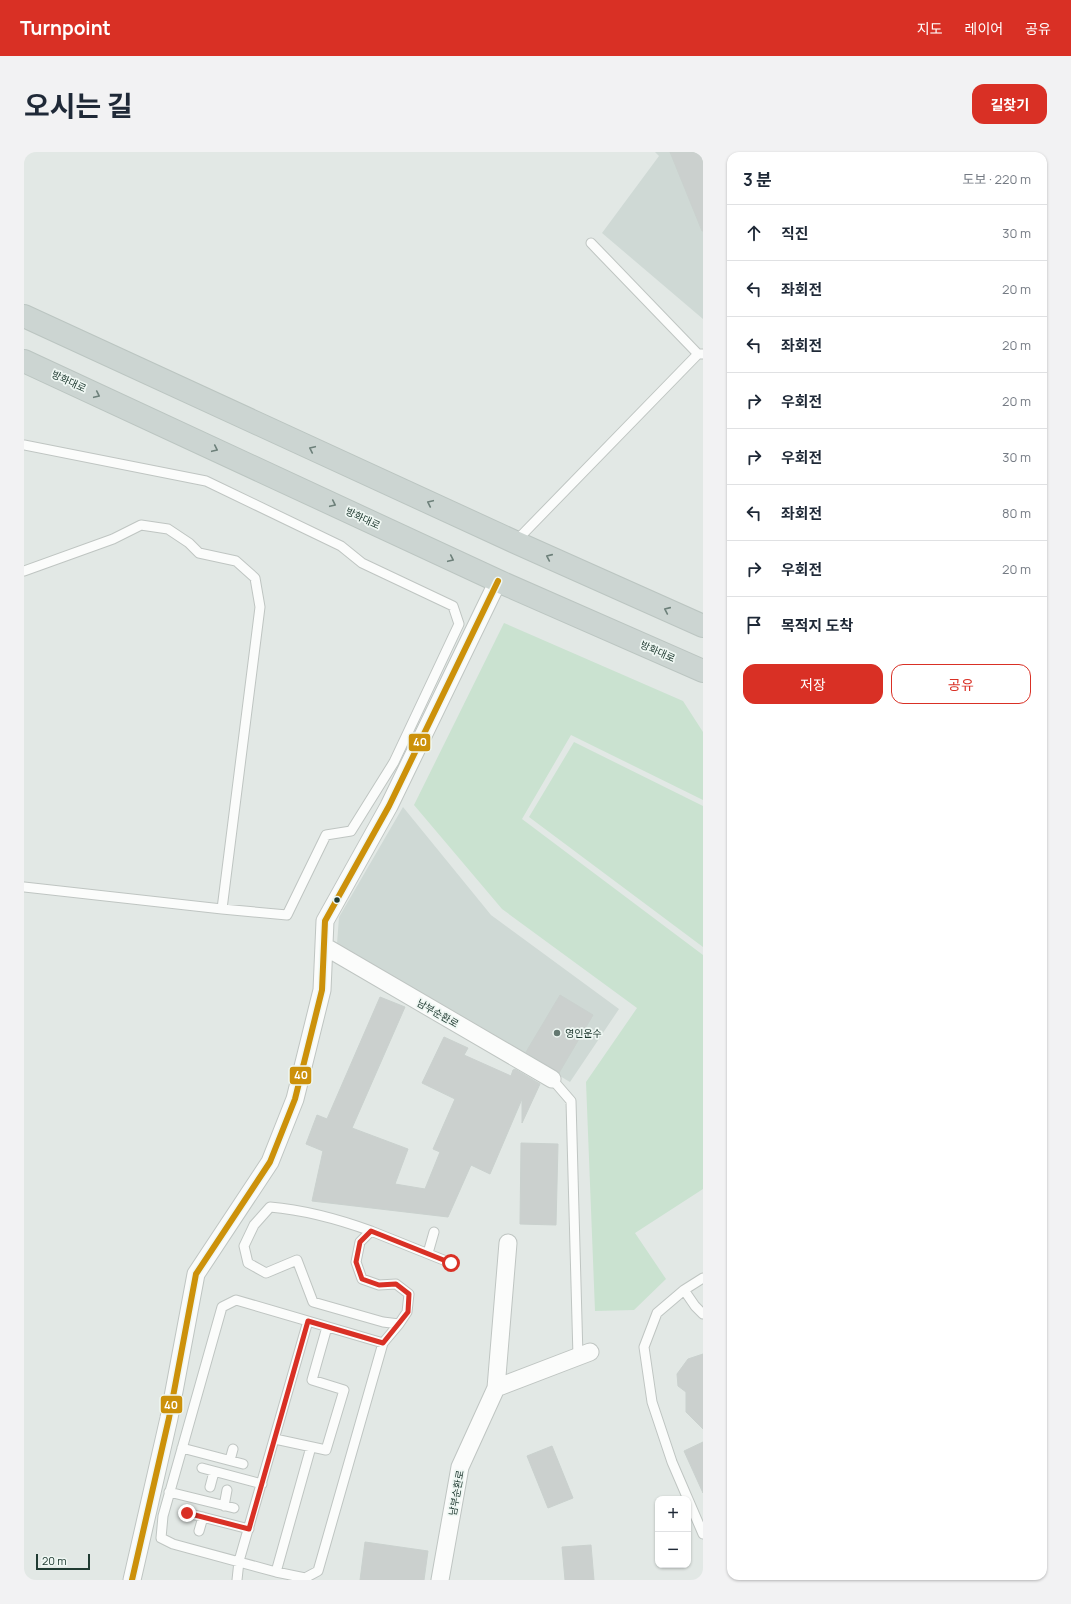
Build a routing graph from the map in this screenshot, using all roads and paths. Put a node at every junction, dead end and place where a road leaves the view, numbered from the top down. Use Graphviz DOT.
graph roads {
  1 [pos="591,243"];
  2 [pos="24,316"];
  3 [pos="700,354"];
  4 [pos="24,360"];
  5 [pos="24,445"];
  6 [pos="515,542"];
  7 [pos="24,571"];
  8 [pos="498,581"];
  9 [pos="703,626"];
  10 [pos="703,671"];
  11 [pos="24,887"];
  12 [pos="222,909"];
  13 [pos="324,946"];
  14 [pos="552,1079"];
  15 [pos="371,1231"];
  16 [pos="434,1232"];
  17 [pos="508,1243"];
  18 [pos="428,1253"];
  19 [pos="451,1263"];
  20 [pos="703,1278"];
  21 [pos="684,1290"];
  22 [pos="703,1314"];
  23 [pos="308,1321"];
  24 [pos="399,1324"];
  25 [pos="327,1327"];
  26 [pos="383,1343"];
  27 [pos="584,1354"];
  28 [pos="496,1388"];
  29 [pos="275,1439"];
  30 [pos="311,1447"];
  31 [pos="182,1448"];
  32 [pos="233,1449"];
  33 [pos="230,1460"];
  34 [pos="243,1464"];
  35 [pos="202,1468"];
  36 [pos="214,1472"];
  37 [pos="262,1484"];
  38 [pos="210,1487"];
  39 [pos="227,1490"];
  40 [pos="170,1492"];
  41 [pos="224,1506"];
  42 [pos="234,1508"];
  43 [pos="187,1513"];
  44 [pos="203,1517"];
  45 [pos="249,1529"];
  46 [pos="199,1531"];
  47 [pos="703,1534"];
  48 [pos="239,1561"];
  49 [pos="276,1572"];
  50 [pos="132,1580"];
  51 [pos="237,1580"];
  52 [pos="440,1580"];
  1 -- 3 [label="lane"];
  6 -- 2 [label="main road, one-way"];
  3 -- 6 [label="lane"];
  4 -- 8 [label="main road, 방화대로, one-way"];
  5 -- 12 [label="lane"];
  9 -- 6 [label="main road, one-way"];
  7 -- 12 [label="lane"];
  8 -- 10 [label="main road, 방화대로"];
  8 -- 13 [label="street"];
  11 -- 12 [label="lane"];
  13 -- 14 [label="street, 남부순환로"];
  13 -- 50 [label="street"];
  14 -- 27 [label="lane"];
  15 -- 18 [label="lane"];
  15 -- 24 [label="lane"];
  15 -- 24 [label="lane"];
  16 -- 18 [label="lane"];
  17 -- 28 [label="street, 남부순환로"];
  18 -- 19 [label="lane"];
  20 -- 21 [label="lane"];
  21 -- 22 [label="lane"];
  21 -- 47 [label="lane"];
  23 -- 25 [label="lane"];
  23 -- 29 [label="lane"];
  23 -- 31 [label="lane"];
  24 -- 26 [label="lane"];
  25 -- 26 [label="lane"];
  25 -- 30 [label="lane"];
  26 -- 49 [label="lane"];
  27 -- 28 [label="street"];
  28 -- 52 [label="street, 남부순환로"];
  29 -- 30 [label="lane"];
  29 -- 37 [label="lane"];
  30 -- 49 [label="lane"];
  31 -- 33 [label="lane"];
  31 -- 40 [label="lane"];
  32 -- 33 [label="lane"];
  33 -- 34 [label="lane"];
  35 -- 36 [label="lane"];
  36 -- 37 [label="lane"];
  36 -- 38 [label="lane"];
  37 -- 45 [label="lane"];
  39 -- 41 [label="lane"];
  40 -- 41 [label="lane"];
  40 -- 48 [label="lane"];
  41 -- 42 [label="lane"];
  43 -- 44 [label="lane"];
  44 -- 45 [label="lane"];
  44 -- 46 [label="lane"];
  45 -- 48 [label="lane"];
  48 -- 49 [label="lane"];
  48 -- 51 [label="lane"];
}
